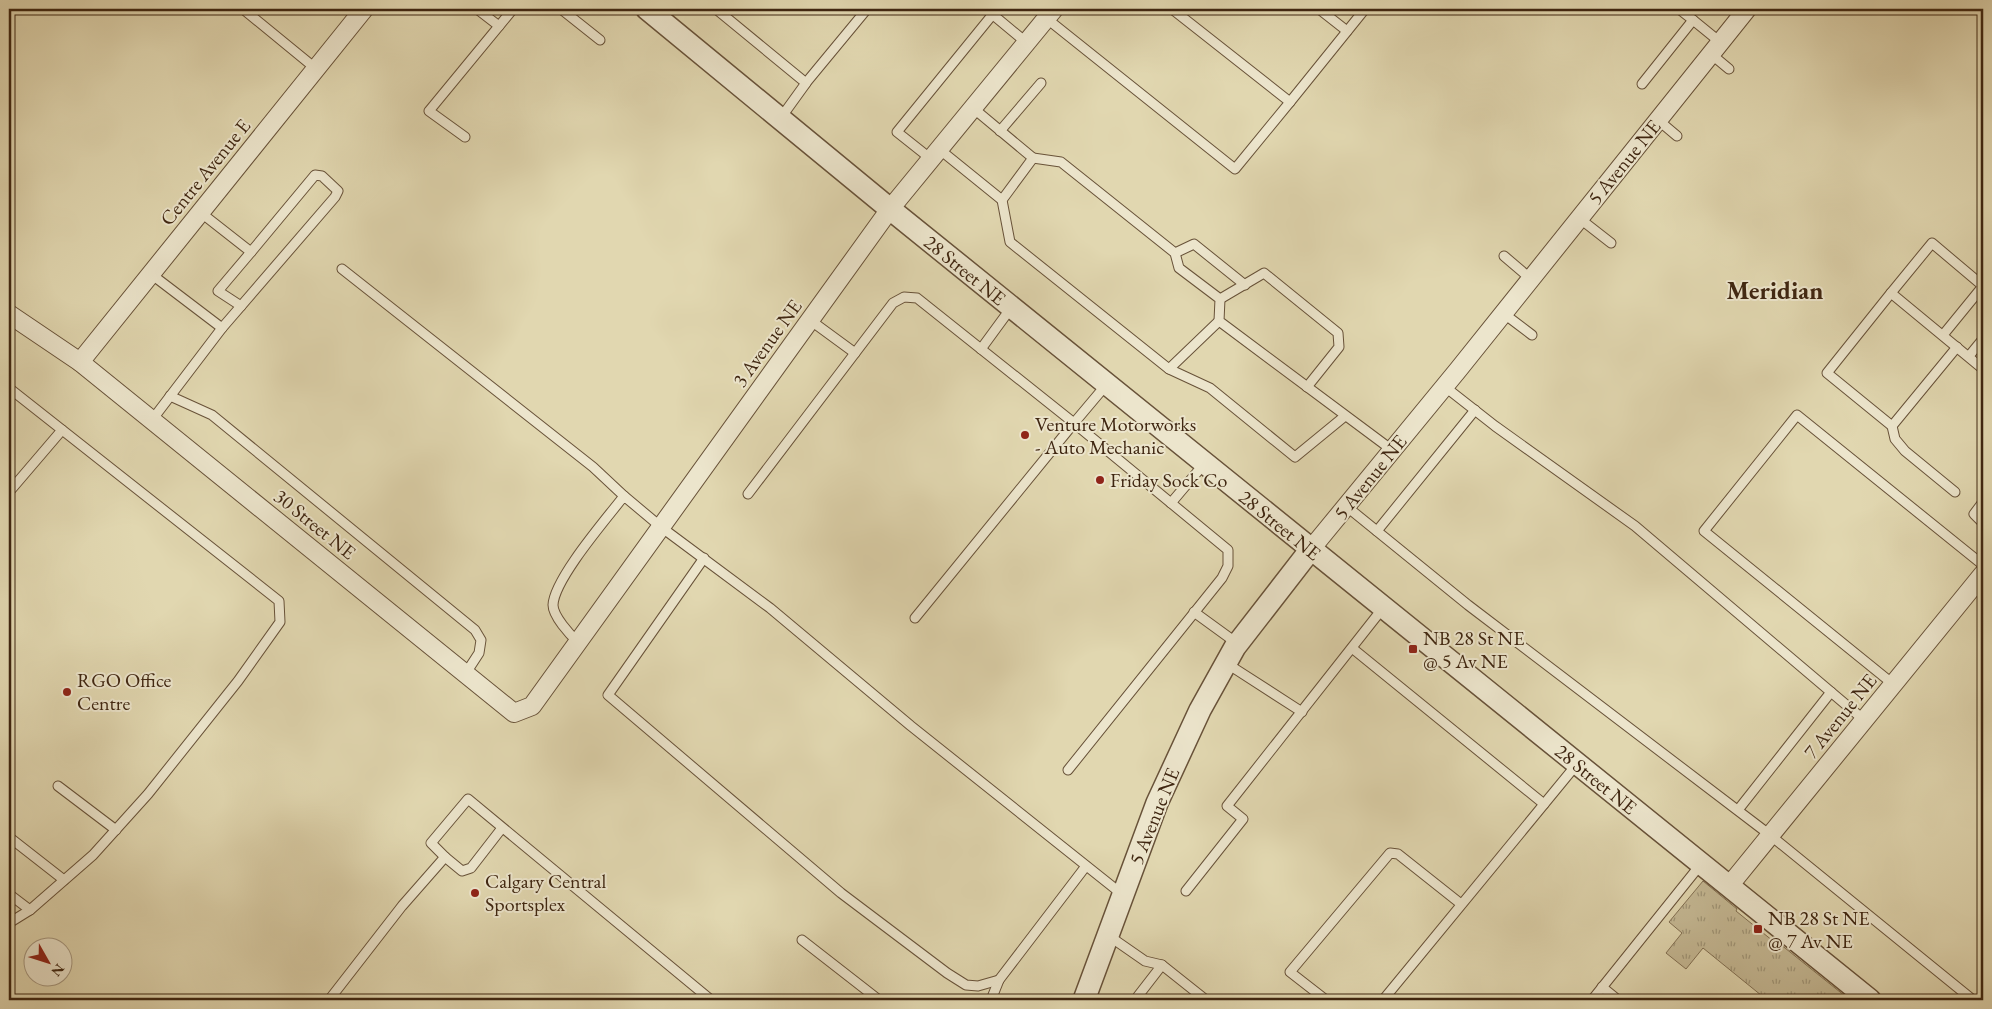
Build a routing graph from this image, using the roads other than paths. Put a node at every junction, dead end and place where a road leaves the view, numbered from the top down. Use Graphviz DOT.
graph roads {
  1 [pos="243,9"];
  2 [pos="364,9"];
  3 [pos="477,9"];
  4 [pos="514,9"];
  5 [pos="561,9"];
  6 [pos="647,9"];
  7 [pos="716,9"];
  8 [pos="867,9"];
  9 [pos="1172,9"];
  10 [pos="1319,9"];
  11 [pos="1365,9"];
  12 [pos="1679,9"];
  13 [pos="1748,9"];
  14 [pos="990,12"];
  15 [pos="1050,14"];
  16 [pos="1693,20"];
  17 [pos="499,26"];
  18 [pos="1347,31"];
  19 [pos="600,40"];
  20 [pos="1027,43"];
  21 [pos="1716,48"];
  22 [pos="315,68"];
  23 [pos="1729,69"];
  24 [pos="1041,83"];
  25 [pos="805,84"];
  26 [pos="1642,84"];
  27 [pos="1290,102"];
  28 [pos="973,108"];
  29 [pos="780,119"];
  30 [pos="1658,120"];
  31 [pos="1000,131"];
  32 [pos="1677,136"];
  33 [pos="465,137"];
  34 [pos="935,154"];
  35 [pos="1034,158"];
  36 [pos="1002,200"];
  37 [pos="890,209"];
  38 [pos="200,212"];
  39 [pos="1579,218"];
  40 [pos="1610,243"];
  41 [pos="251,252"];
  42 [pos="1175,253"];
  43 [pos="1504,256"];
  44 [pos="342,269"];
  45 [pos="150,274"];
  46 [pos="1531,279"];
  47 [pos="1244,285"];
  48 [pos="1891,293"];
  49 [pos="1220,299"];
  50 [pos="241,306"];
  51 [pos="1011,308"];
  52 [pos="1503,313"];
  53 [pos="9,314"];
  54 [pos="810,320"];
  55 [pos="1219,321"];
  56 [pos="222,328"];
  57 [pos="1532,335"];
  58 [pos="1943,335"];
  59 [pos="1983,339"];
  60 [pos="1957,347"];
  61 [pos="981,349"];
  62 [pos="855,353"];
  63 [pos="1968,356"];
  64 [pos="80,362"];
  65 [pos="1169,369"];
  66 [pos="1983,369"];
  67 [pos="1106,384"];
  68 [pos="1444,386"];
  69 [pos="1308,387"];
  70 [pos="9,388"];
  71 [pos="170,396"];
  72 [pos="1475,410"];
  73 [pos="1345,416"];
  74 [pos="152,420"];
  75 [pos="1074,423"];
  76 [pos="1892,426"];
  77 [pos="62,430"];
  78 [pos="1392,450"];
  79 [pos="1204,463"];
  80 [pos="9,492"];
  81 [pos="1955,492"];
  82 [pos="748,494"];
  83 [pos="624,496"];
  84 [pos="1983,502"];
  85 [pos="1172,503"];
  86 [pos="1346,506"];
  87 [pos="1983,523"];
  88 [pos="661,527"];
  89 [pos="1377,530"];
  90 [pos="1310,550"];
  91 [pos="704,558"];
  92 [pos="1983,565"];
  93 [pos="1983,574"];
  94 [pos="1383,608"];
  95 [pos="1194,612"];
  96 [pos="915,618"];
  97 [pos="578,642"];
  98 [pos="1238,644"];
  99 [pos="1352,648"];
  100 [pos="1226,663"];
  101 [pos="466,673"];
  102 [pos="1893,684"];
  103 [pos="1831,692"];
  104 [pos="525,709"];
  105 [pos="1302,712"];
  106 [pos="1864,720"];
  107 [pos="1577,764"];
  108 [pos="1068,770"];
  109 [pos="58,786"];
  110 [pos="1544,804"];
  111 [pos="1738,810"];
  112 [pos="502,828"];
  113 [pos="116,830"];
  114 [pos="1770,835"];
  115 [pos="9,837"];
  116 [pos="445,857"];
  117 [pos="1701,864"];
  118 [pos="1086,866"];
  119 [pos="64,880"];
  120 [pos="1729,886"];
  121 [pos="1186,891"];
  122 [pos="9,894"];
  123 [pos="1123,896"];
  124 [pos="1461,904"];
  125 [pos="30,910"];
  126 [pos="9,923"];
  127 [pos="1109,936"];
  128 [pos="802,940"];
  129 [pos="1162,965"];
  130 [pos="1000,980"];
  131 [pos="1602,988"];
  132 [pos="329,1000"];
  133 [pos="711,1000"];
  134 [pos="879,1000"];
  135 [pos="991,1000"];
  136 [pos="1084,1000"];
  137 [pos="1144,1000"];
  138 [pos="1206,1000"];
  139 [pos="1326,1000"];
  140 [pos="1383,1000"];
  141 [pos="1592,1000"];
  142 [pos="1618,1000"];
  143 [pos="1870,1000"];
  144 [pos="1973,1000"];
  1 -- 22 [label="lane"];
  2 -- 22 [label="street, Centre Avenue E"];
  3 -- 17 [label="lane"];
  4 -- 17 [label="lane"];
  5 -- 19 [label="lane"];
  6 -- 29 [label="street, 28 Street NE"];
  7 -- 25 [label="lane"];
  8 -- 25 [label="lane"];
  9 -- 27 [label="lane"];
  10 -- 18 [label="lane"];
  11 -- 18 [label="lane"];
  12 -- 16 [label="lane"];
  13 -- 21 [label="street, 5 Avenue NE"];
  14 -- 20 [label="lane"];
  14 -- 34 [label="lane"];
  15 -- 20 [label="street, 3 Avenue NE"];
  15 -- 27 [label="lane"];
  16 -- 21 [label="lane"];
  16 -- 26 [label="lane"];
  17 -- 33 [label="lane"];
  18 -- 27 [label="lane"];
  20 -- 28 [label="street, 3 Avenue NE"];
  21 -- 23 [label="lane"];
  21 -- 30 [label="street, 5 Avenue NE"];
  22 -- 38 [label="street, Centre Avenue E"];
  24 -- 31 [label="lane"];
  25 -- 29 [label="lane"];
  28 -- 31 [label="lane"];
  28 -- 34 [label="street, 3 Avenue NE"];
  29 -- 37 [label="street, 28 Street NE"];
  30 -- 32 [label="lane"];
  30 -- 39 [label="street, 5 Avenue NE"];
  31 -- 35 [label="lane"];
  34 -- 36 [label="lane"];
  34 -- 37 [label="street, 3 Avenue NE"];
  35 -- 36 [label="lane"];
  35 -- 42 [label="lane"];
  36 -- 65 [label="lane"];
  37 -- 51 [label="street, 28 Street NE"];
  37 -- 54 [label="street, 3 Avenue NE"];
  38 -- 41 [label="lane"];
  38 -- 45 [label="street, Centre Avenue E"];
  39 -- 40 [label="lane"];
  39 -- 46 [label="street, 5 Avenue NE"];
  41 -- 50 [label="lane"];
  41 -- 50 [label="lane"];
  42 -- 47 [label="lane"];
  42 -- 49 [label="lane"];
  43 -- 46 [label="lane"];
  44 -- 83 [label="lane"];
  45 -- 56 [label="lane"];
  45 -- 64 [label="street, Centre Avenue E"];
  46 -- 52 [label="street, 5 Avenue NE"];
  47 -- 49 [label="lane"];
  47 -- 69 [label="lane"];
  48 -- 58 [label="lane"];
  48 -- 58 [label="lane"];
  48 -- 76 [label="lane"];
  49 -- 55 [label="lane"];
  50 -- 56 [label="lane"];
  51 -- 61 [label="lane"];
  51 -- 67 [label="street, 28 Street NE"];
  52 -- 57 [label="lane"];
  52 -- 68 [label="street, 5 Avenue NE"];
  53 -- 64 [label="street, 30 Street NE"];
  54 -- 62 [label="lane"];
  54 -- 88 [label="street, 3 Avenue NE"];
  55 -- 65 [label="lane"];
  55 -- 69 [label="lane"];
  56 -- 71 [label="lane"];
  58 -- 60 [label="lane"];
  59 -- 63 [label="lane"];
  60 -- 63 [label="lane"];
  60 -- 76 [label="lane"];
  61 -- 62 [label="lane"];
  61 -- 75 [label="lane"];
  62 -- 82 [label="lane"];
  63 -- 66 [label="lane"];
  64 -- 74 [label="street, 30 Street NE"];
  65 -- 73 [label="lane"];
  67 -- 75 [label="lane"];
  67 -- 79 [label="street, 28 Street NE"];
  68 -- 72 [label="lane"];
  68 -- 78 [label="street, 5 Avenue NE"];
  69 -- 73 [label="lane"];
  70 -- 77 [label="lane"];
  71 -- 74 [label="lane"];
  71 -- 101 [label="lane"];
  72 -- 89 [label="lane"];
  72 -- 103 [label="lane"];
  73 -- 78 [label="lane"];
  74 -- 101 [label="street, 30 Street NE"];
  75 -- 85 [label="lane"];
  75 -- 96 [label="lane"];
  76 -- 81 [label="lane"];
  77 -- 80 [label="lane"];
  77 -- 113 [label="lane"];
  78 -- 86 [label="street, 5 Avenue NE"];
  79 -- 85 [label="lane"];
  79 -- 90 [label="street, 28 Street NE"];
  83 -- 88 [label="lane"];
  83 -- 97 [label="lane"];
  84 -- 87 [label="lane"];
  85 -- 95 [label="lane"];
  86 -- 89 [label="lane"];
  86 -- 90 [label="street, 5 Avenue NE"];
  88 -- 91 [label="lane"];
  88 -- 97 [label="street, 3 Avenue NE"];
  89 -- 111 [label="lane"];
  90 -- 94 [label="street, 28 Street NE"];
  90 -- 98 [label="street, 5 Avenue NE"];
  91 -- 118 [label="lane"];
  91 -- 130 [label="lane"];
  92 -- 102 [label="lane"];
  93 -- 102 [label="street, 7 Avenue NE"];
  94 -- 99 [label="lane"];
  94 -- 107 [label="street, 28 Street NE"];
  95 -- 98 [label="lane"];
  95 -- 108 [label="lane"];
  97 -- 104 [label="street, 3 Avenue NE"];
  98 -- 100 [label="street, 5 Avenue NE"];
  99 -- 105 [label="lane"];
  99 -- 110 [label="lane"];
  100 -- 105 [label="lane"];
  100 -- 123 [label="street, 5 Avenue NE"];
  101 -- 104 [label="street, 30 Street NE"];
  102 -- 106 [label="street, 7 Avenue NE"];
  103 -- 106 [label="lane"];
  103 -- 111 [label="lane"];
  105 -- 121 [label="lane"];
  106 -- 114 [label="street, 7 Avenue NE"];
  107 -- 110 [label="lane"];
  107 -- 117 [label="street, 28 Street NE"];
  109 -- 113 [label="lane"];
  110 -- 124 [label="lane"];
  111 -- 114 [label="lane"];
  112 -- 116 [label="lane"];
  112 -- 116 [label="lane"];
  112 -- 133 [label="lane"];
  113 -- 119 [label="lane"];
  114 -- 120 [label="street, 7 Avenue NE"];
  114 -- 144 [label="lane"];
  115 -- 119 [label="lane"];
  116 -- 132 [label="lane"];
  117 -- 120 [label="street, 28 Street NE"];
  117 -- 131 [label="lane"];
  118 -- 123 [label="lane"];
  118 -- 130 [label="lane"];
  119 -- 125 [label="lane"];
  120 -- 143 [label="street, 28 Street NE"];
  122 -- 125 [label="lane"];
  123 -- 127 [label="street, 5 Avenue NE"];
  124 -- 139 [label="lane"];
  124 -- 140 [label="lane"];
  125 -- 126 [label="lane"];
  127 -- 129 [label="lane"];
  127 -- 136 [label="street, 5 Avenue NE"];
  128 -- 134 [label="lane"];
  129 -- 137 [label="lane"];
  129 -- 138 [label="lane"];
  130 -- 135 [label="lane"];
  131 -- 141 [label="lane"];
  131 -- 142 [label="lane"];
}
